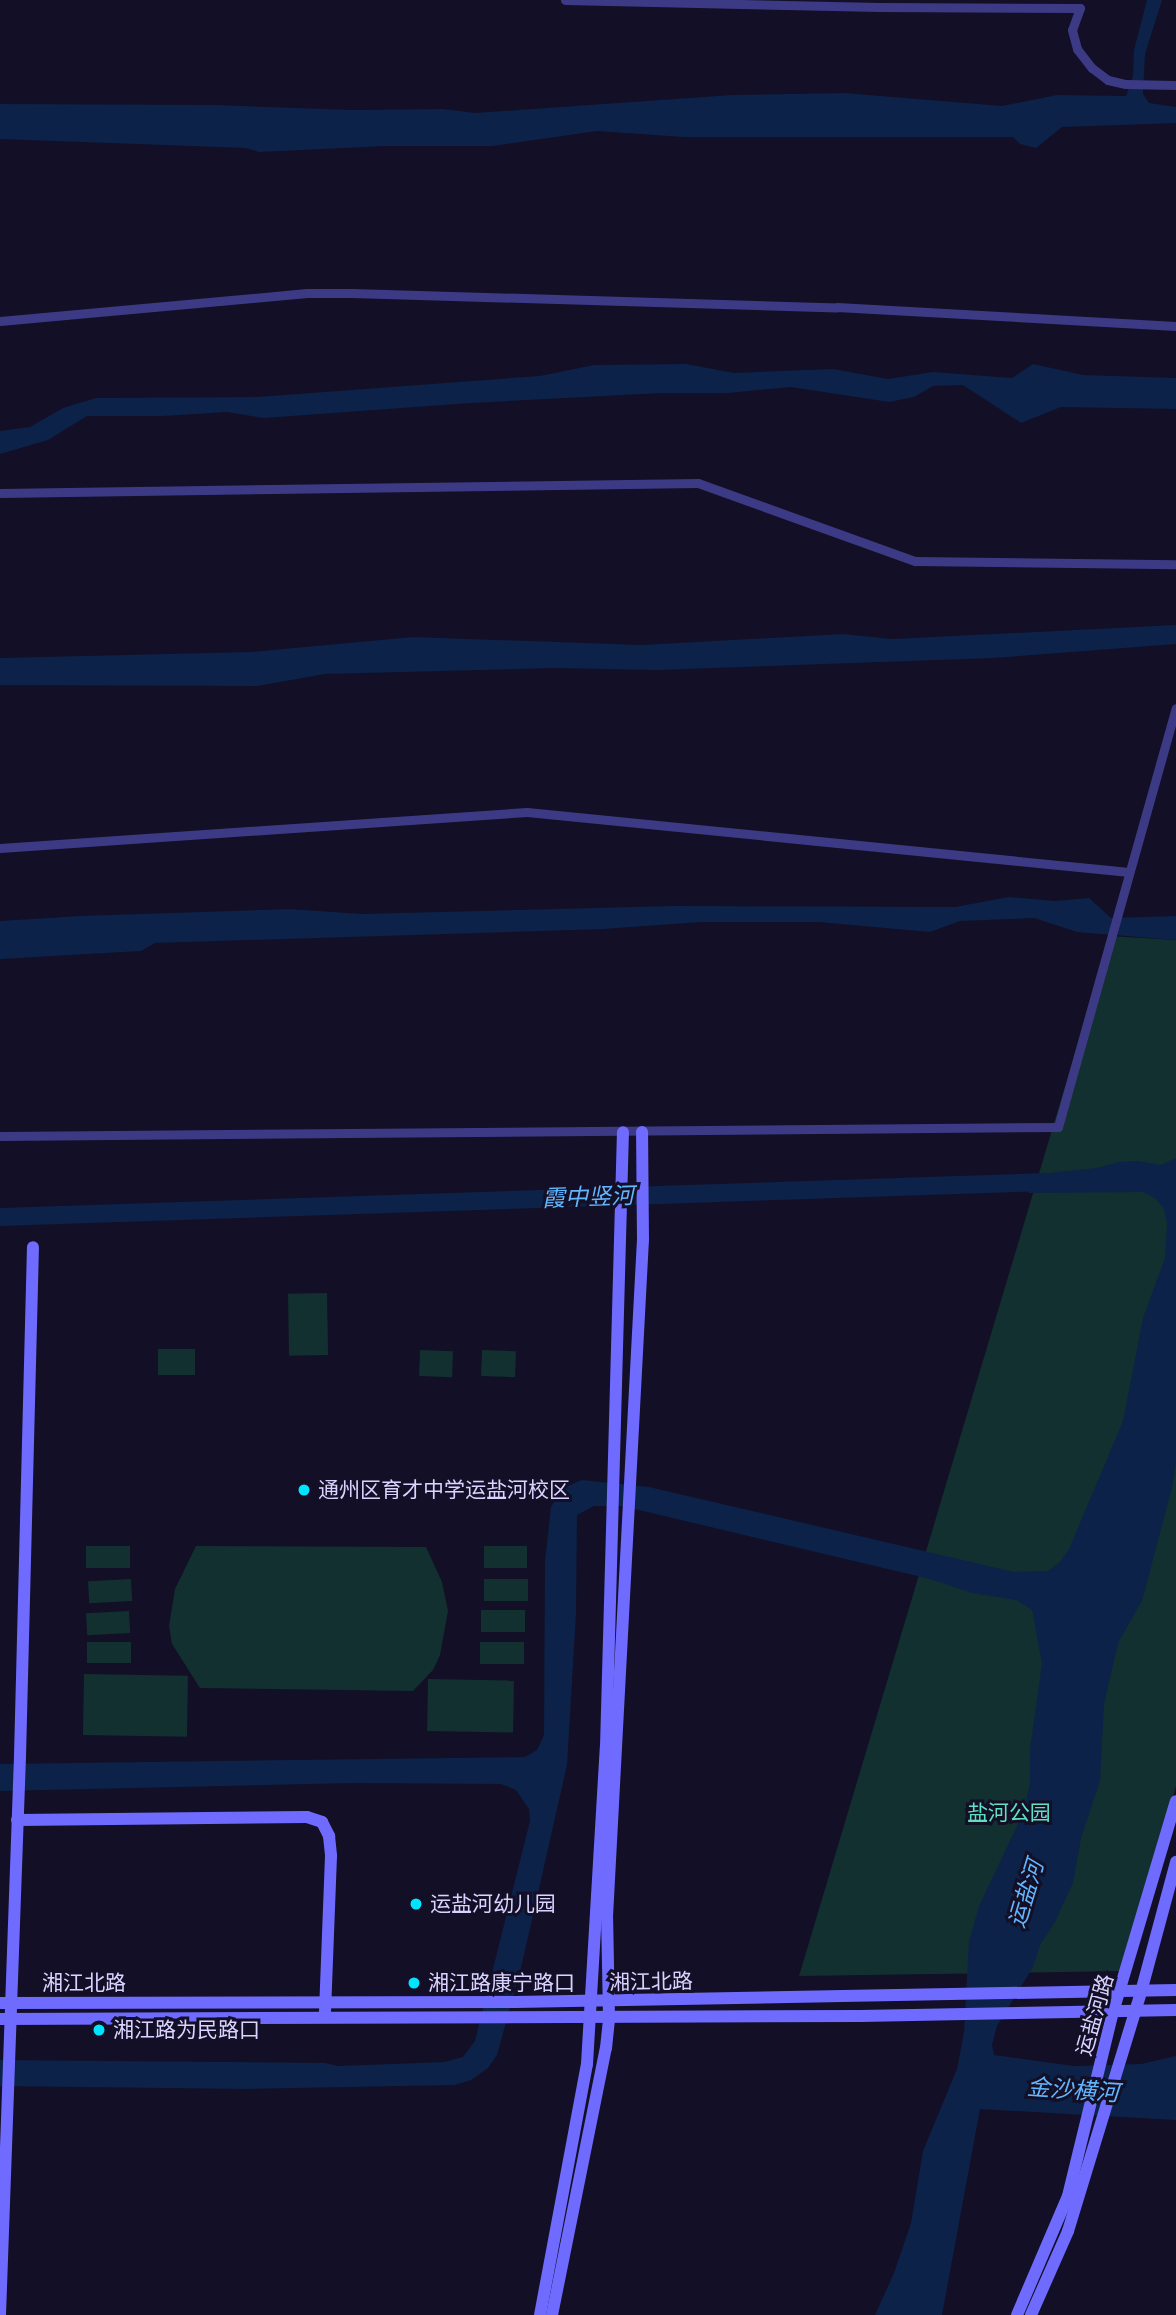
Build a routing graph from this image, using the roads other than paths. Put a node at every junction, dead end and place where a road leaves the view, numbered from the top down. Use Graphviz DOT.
graph roads {
  1 [pos="565,0"];
  2 [pos="1176,85"];
  3 [pos="0,321"];
  4 [pos="1176,326"];
  5 [pos="0,493"];
  6 [pos="1176,564"];
  7 [pos="1176,708"];
  8 [pos="0,848"];
  9 [pos="1129,872"];
  10 [pos="623,1132"];
  11 [pos="642,1132"];
  12 [pos="0,1136"];
  13 [pos="33,1247"];
  14 [pos="1176,1801"];
  15 [pos="18,1820"];
  16 [pos="1176,1862"];
  17 [pos="1176,1990"];
  18 [pos="1121,1992"];
  19 [pos="1141,1992"];
  20 [pos="608,2001"];
  21 [pos="5,2002"];
  22 [pos="591,2002"];
  23 [pos="326,2003"];
  24 [pos="1176,2010"];
  25 [pos="1114,2012"];
  26 [pos="1133,2012"];
  27 [pos="589,2017"];
  28 [pos="608,2017"];
  29 [pos="325,2018"];
  30 [pos="6,2019"];
  31 [pos="0,2315"];
  32 [pos="540,2315"];
  33 [pos="552,2315"];
  34 [pos="1017,2315"];
  35 [pos="1031,2315"];
  1 -- 2 [label="street"];
  3 -- 4 [label="street"];
  5 -- 6 [label="street"];
  7 -- 9 [label="street"];
  8 -- 9 [label="street"];
  9 -- 11 [label="street"];
  10 -- 11 [label="street"];
  10 -- 12 [label="street"];
  10 -- 22 [label="street"];
  11 -- 20 [label="street"];
  13 -- 15 [label="street"];
  14 -- 18 [label="street, 运盐河路"];
  15 -- 21 [label="street"];
  15 -- 23 [label="street"];
  16 -- 19 [label="street, 运盐河路"];
  17 -- 19 [label="street, 湘江北路"];
  18 -- 19 [label="street, 湘江北路"];
  18 -- 20 [label="street, 湘江北路"];
  18 -- 25 [label="street, 运盐河路"];
  19 -- 26 [label="street, 运盐河路"];
  20 -- 22 [label="street, 湘江北路"];
  20 -- 28 [label="street"];
  21 -- 23 [label="street, 湘江北路"];
  21 -- 30 [label="street"];
  22 -- 23 [label="street, 湘江北路"];
  22 -- 27 [label="street"];
  23 -- 29 [label="street"];
  24 -- 26 [label="street, 湘江北路"];
  25 -- 26 [label="street, 湘江北路"];
  25 -- 28 [label="street, 湘江北路"];
  25 -- 34 [label="street, 运盐河路"];
  26 -- 35 [label="street, 运盐河路"];
  27 -- 28 [label="street, 湘江北路"];
  27 -- 29 [label="street, 湘江北路"];
  27 -- 32 [label="street"];
  28 -- 33 [label="street"];
  29 -- 30 [label="street, 湘江北路"];
  30 -- 31 [label="street"];
}
